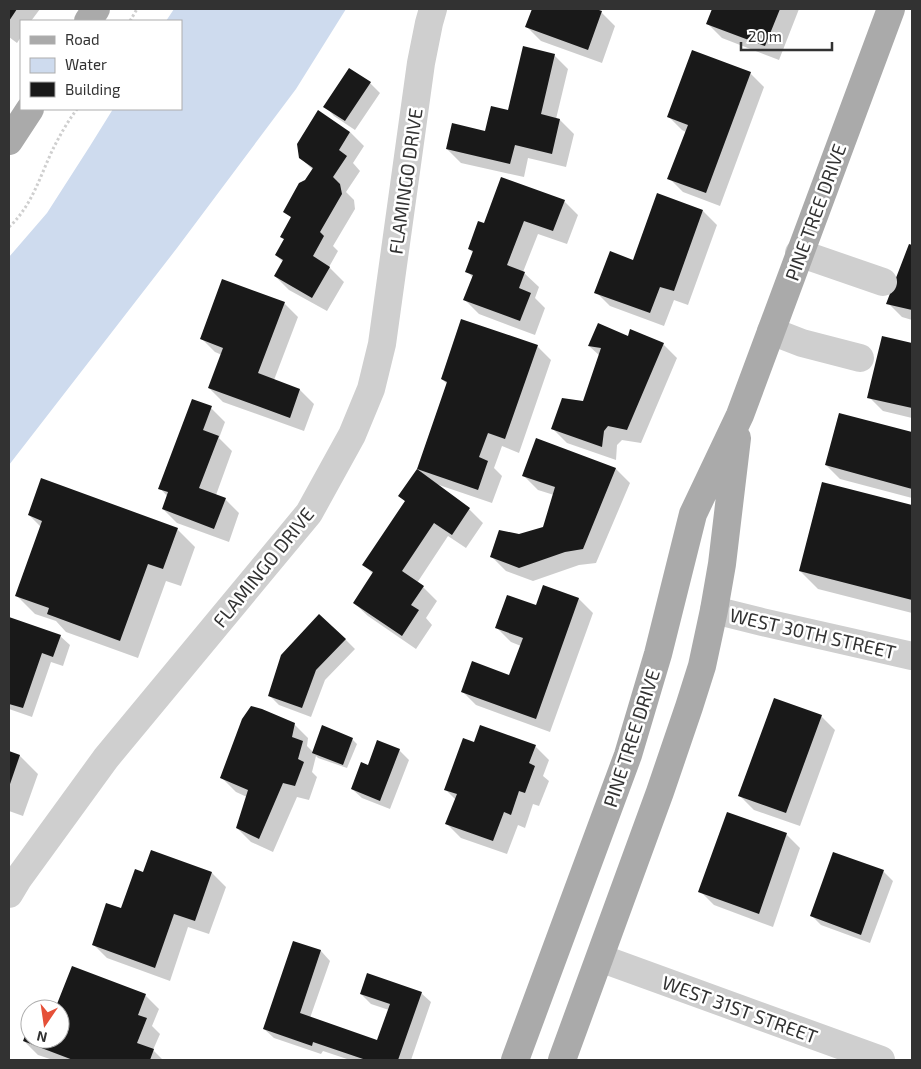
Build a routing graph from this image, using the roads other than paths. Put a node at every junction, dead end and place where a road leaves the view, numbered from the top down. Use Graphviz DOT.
graph roads {
  1 [pos="96,9"];
  2 [pos="433,9"];
  3 [pos="890,9"];
  4 [pos="89,20"];
  5 [pos="29,110"];
  6 [pos="9,141"];
  7 [pos="799,253"];
  8 [pos="883,282"];
  9 [pos="771,331"];
  10 [pos="860,358"];
  11 [pos="740,415"];
  12 [pos="714,610"];
  13 [pos="912,656"];
  14 [pos="9,894"];
  15 [pos="600,958"];
  16 [pos="515,1060"];
  17 [pos="562,1060"];
  18 [pos="881,1060"];
  1 -- 4 [label="main road"];
  2 -- 14 [label="street, FLAMINGO DRIVE"];
  3 -- 7 [label="main road, PINE TREE DRIVE"];
  5 -- 6 [label="main road"];
  7 -- 8 [label="street"];
  7 -- 9 [label="main road, PINE TREE DRIVE"];
  9 -- 10 [label="street"];
  9 -- 11 [label="main road, PINE TREE DRIVE"];
  11 -- 12 [label="main road, PINE TREE DRIVE"];
  11 -- 16 [label="main road, PINE TREE DRIVE"];
  12 -- 13 [label="street, WEST 30TH STREET"];
  12 -- 15 [label="main road, PINE TREE DRIVE"];
  15 -- 17 [label="main road, PINE TREE DRIVE"];
  15 -- 18 [label="street, WEST 31ST STREET"];
}
